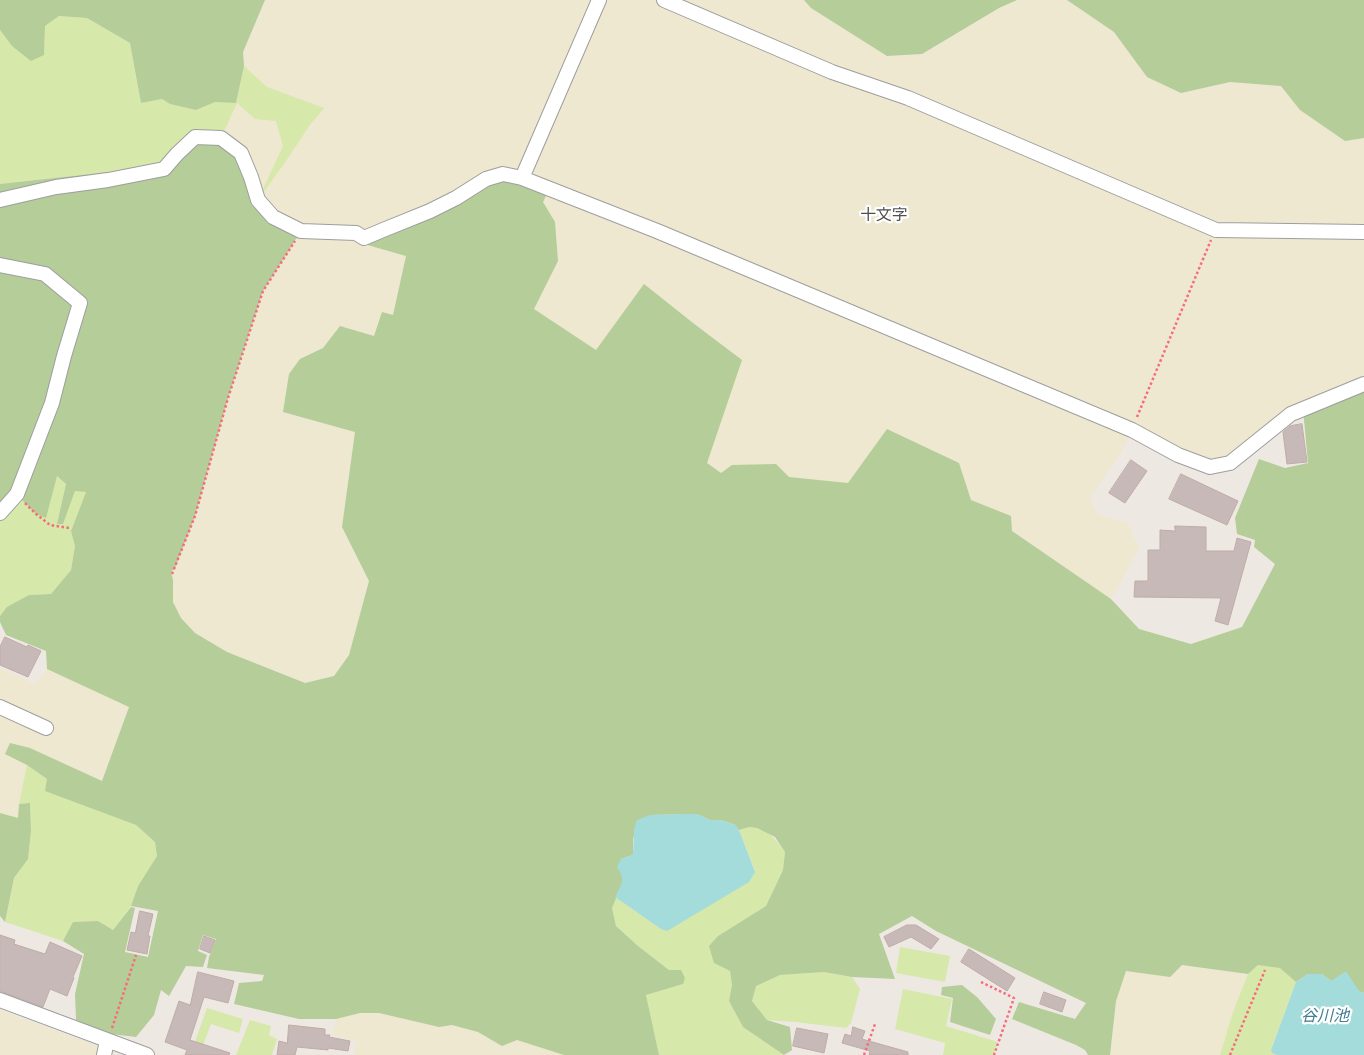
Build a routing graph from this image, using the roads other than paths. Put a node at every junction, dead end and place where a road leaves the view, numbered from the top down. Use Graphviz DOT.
graph roads {
  1 [pos="598,0"];
  2 [pos="664,0"];
  3 [pos="522,178"];
  4 [pos="0,200"];
  5 [pos="1364,232"];
  6 [pos="0,265"];
  7 [pos="1364,384"];
  8 [pos="0,514"];
  9 [pos="0,707"];
  10 [pos="46,728"];
  11 [pos="0,1000"];
  12 [pos="108,1041"];
  13 [pos="104,1055"];
  14 [pos="147,1055"];
  1 -- 3 [label="street"];
  2 -- 5 [label="street"];
  3 -- 4 [label="street"];
  3 -- 7 [label="street"];
  6 -- 8 [label="street"];
  9 -- 10 [label="street"];
  11 -- 12 [label="street"];
  12 -- 13 [label="street"];
  12 -- 14 [label="street"];
}
